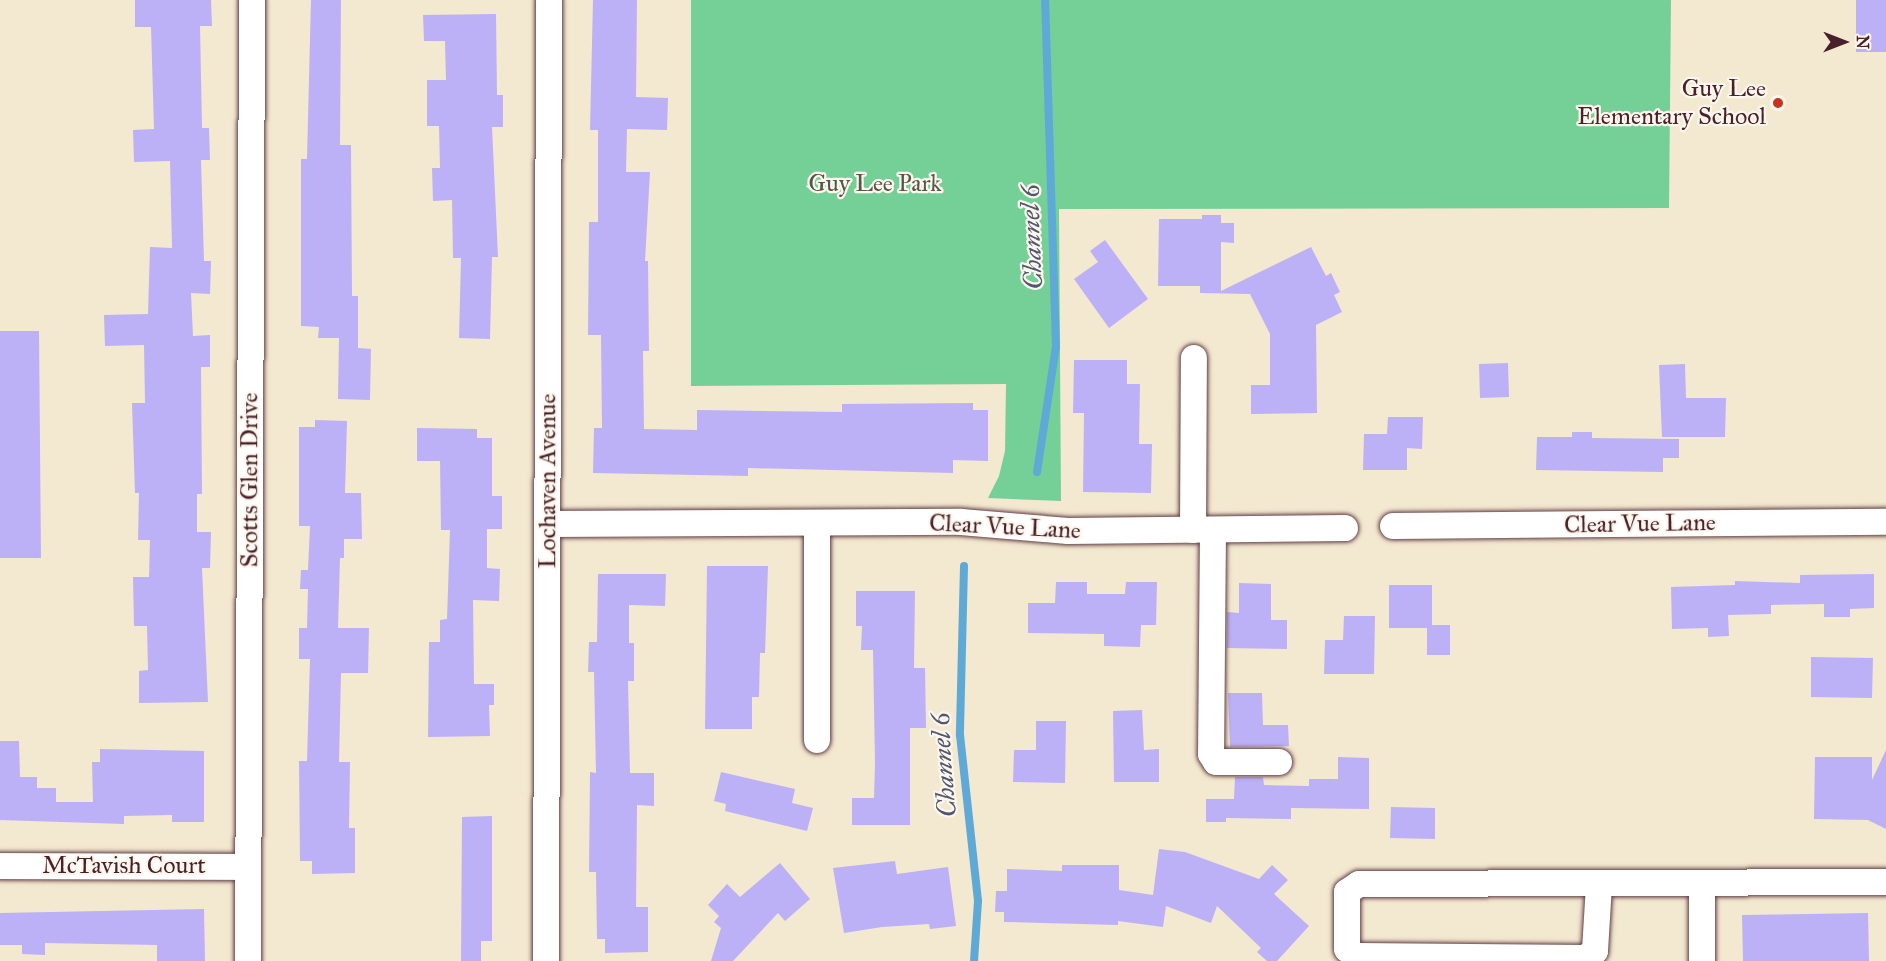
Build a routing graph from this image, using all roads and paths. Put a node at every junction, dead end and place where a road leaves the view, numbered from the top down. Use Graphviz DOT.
graph roads {
  1 [pos="252,0"];
  2 [pos="549,0"];
  3 [pos="1194,358"];
  4 [pos="1886,522"];
  5 [pos="548,524"];
  6 [pos="817,524"];
  7 [pos="1393,526"];
  8 [pos="1345,528"];
  9 [pos="1203,530"];
  10 [pos="817,740"];
  11 [pos="1279,762"];
  12 [pos="0,866"];
  13 [pos="248,867"];
  14 [pos="1886,882"];
  15 [pos="1702,883"];
  16 [pos="1599,885"];
  17 [pos="248,961"];
  18 [pos="546,961"];
  19 [pos="1702,961"];
  1 -- 13 [label="street, Scotts Glen Drive"];
  2 -- 5 [label="street, Lochaven Avenue"];
  3 -- 9 [label="street"];
  4 -- 7 [label="street, Clear Vue Lane"];
  5 -- 6 [label="street, Clear Vue Lane"];
  5 -- 18 [label="street, Lochaven Avenue"];
  6 -- 9 [label="street, Clear Vue Lane"];
  6 -- 10 [label="street"];
  8 -- 9 [label="street, Clear Vue Lane"];
  9 -- 11 [label="street"];
  12 -- 13 [label="street, McTavish Court"];
  13 -- 17 [label="street, Scotts Glen Drive"];
  14 -- 15 [label="street"];
  15 -- 16 [label="street"];
  15 -- 19 [label="street"];
  16 -- 16 [label="street"];
}
